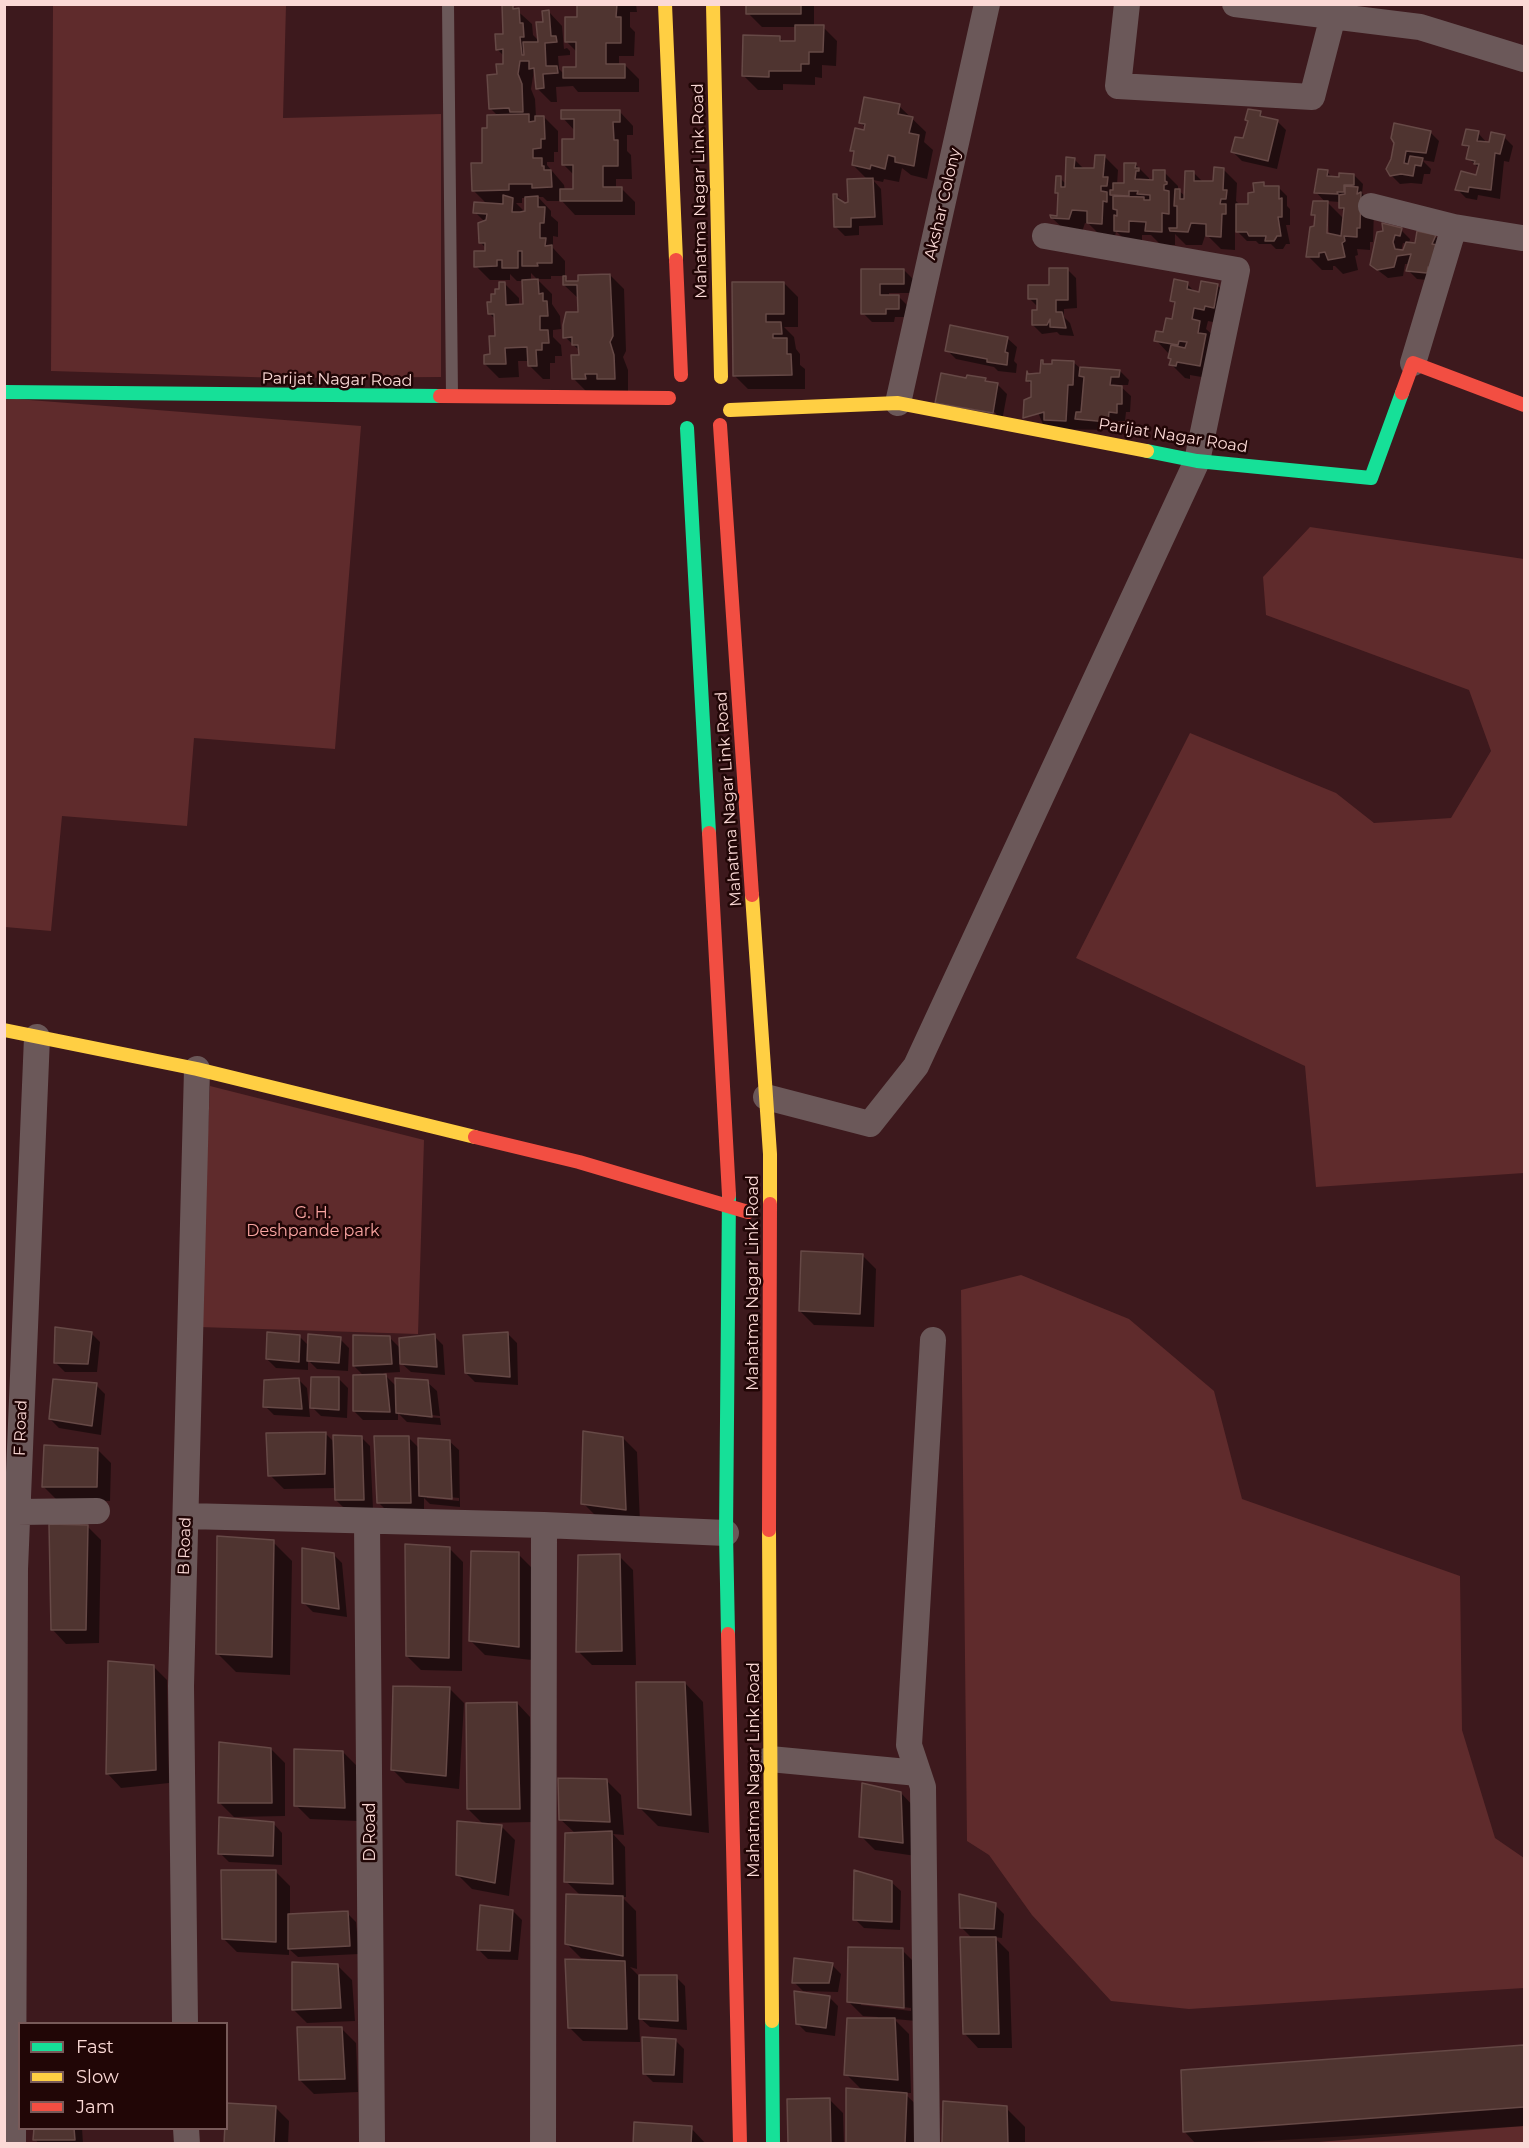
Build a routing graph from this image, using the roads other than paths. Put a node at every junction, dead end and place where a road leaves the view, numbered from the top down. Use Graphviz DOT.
graph roads {
  1 [pos="448,4"];
  2 [pos="664,4"];
  3 [pos="713,4"];
  4 [pos="987,4"];
  5 [pos="1127,4"];
  6 [pos="1236,4"];
  7 [pos="1276,7"];
  8 [pos="1333,16"];
  9 [pos="1524,58"];
  10 [pos="1371,206"];
  11 [pos="1454,227"];
  12 [pos="1045,236"];
  13 [pos="1522,238"];
  14 [pos="1413,363"];
  15 [pos="4,392"];
  16 [pos="452,398"];
  17 [pos="669,403"];
  18 [pos="898,403"];
  19 [pos="1524,405"];
  20 [pos="730,410"];
  21 [pos="720,425"];
  22 [pos="1197,460"];
  23 [pos="4,1030"];
  24 [pos="38,1037"];
  25 [pos="197,1069"];
  26 [pos="766,1097"];
  27 [pos="730,1206"];
  28 [pos="769,1218"];
  29 [pos="933,1340"];
  30 [pos="97,1511"];
  31 [pos="17,1512"];
  32 [pos="186,1516"];
  33 [pos="367,1521"];
  34 [pos="544,1525"];
  35 [pos="726,1533"];
  36 [pos="770,1759"];
  37 [pos="918,1773"];
  38 [pos="185,2022"];
  39 [pos="13,2144"];
  40 [pos="372,2144"];
  41 [pos="543,2144"];
  42 [pos="740,2144"];
  43 [pos="773,2144"];
  44 [pos="927,2144"];
  1 -- 16 [label="lane"];
  2 -- 17 [label="main road, Mahatma Nagar Link Road"];
  3 -- 20 [label="main road, Mahatma Nagar Link Road"];
  4 -- 18 [label="street, Akshar Colony"];
  5 -- 8 [label="street"];
  6 -- 7 [label="street"];
  7 -- 8 [label="street"];
  8 -- 9 [label="street"];
  10 -- 11 [label="street"];
  11 -- 13 [label="street"];
  11 -- 14 [label="street"];
  12 -- 22 [label="street"];
  14 -- 19 [label="main road"];
  14 -- 22 [label="main road, Parijat Nagar Road"];
  15 -- 16 [label="main road, Parijat Nagar Road"];
  16 -- 17 [label="main road, Parijat Nagar Road"];
  18 -- 20 [label="main road, Parijat Nagar Road"];
  18 -- 22 [label="main road, Parijat Nagar Road"];
  20 -- 21 [label="main road"];
  21 -- 26 [label="main road, Mahatma Nagar Link Road"];
  21 -- 27 [label="main road, Mahatma Nagar Link Road"];
  22 -- 26 [label="street"];
  23 -- 24 [label="main road"];
  24 -- 25 [label="main road"];
  24 -- 31 [label="street, F Road"];
  25 -- 27 [label="main road"];
  25 -- 32 [label="street, B Road"];
  26 -- 28 [label="main road, Mahatma Nagar Link Road"];
  27 -- 28 [label="main road"];
  27 -- 35 [label="main road, Mahatma Nagar Link Road"];
  28 -- 36 [label="main road, Mahatma Nagar Link Road"];
  29 -- 37 [label="street"];
  30 -- 31 [label="street"];
  31 -- 39 [label="street, F Road"];
  32 -- 33 [label="street"];
  32 -- 38 [label="street, B Road"];
  33 -- 34 [label="street"];
  33 -- 40 [label="street, D Road"];
  34 -- 35 [label="street"];
  34 -- 41 [label="street"];
  35 -- 42 [label="main road, Mahatma Nagar Link Road"];
  36 -- 37 [label="street"];
  36 -- 43 [label="main road, Mahatma Nagar Link Road"];
  37 -- 44 [label="street"];
}
